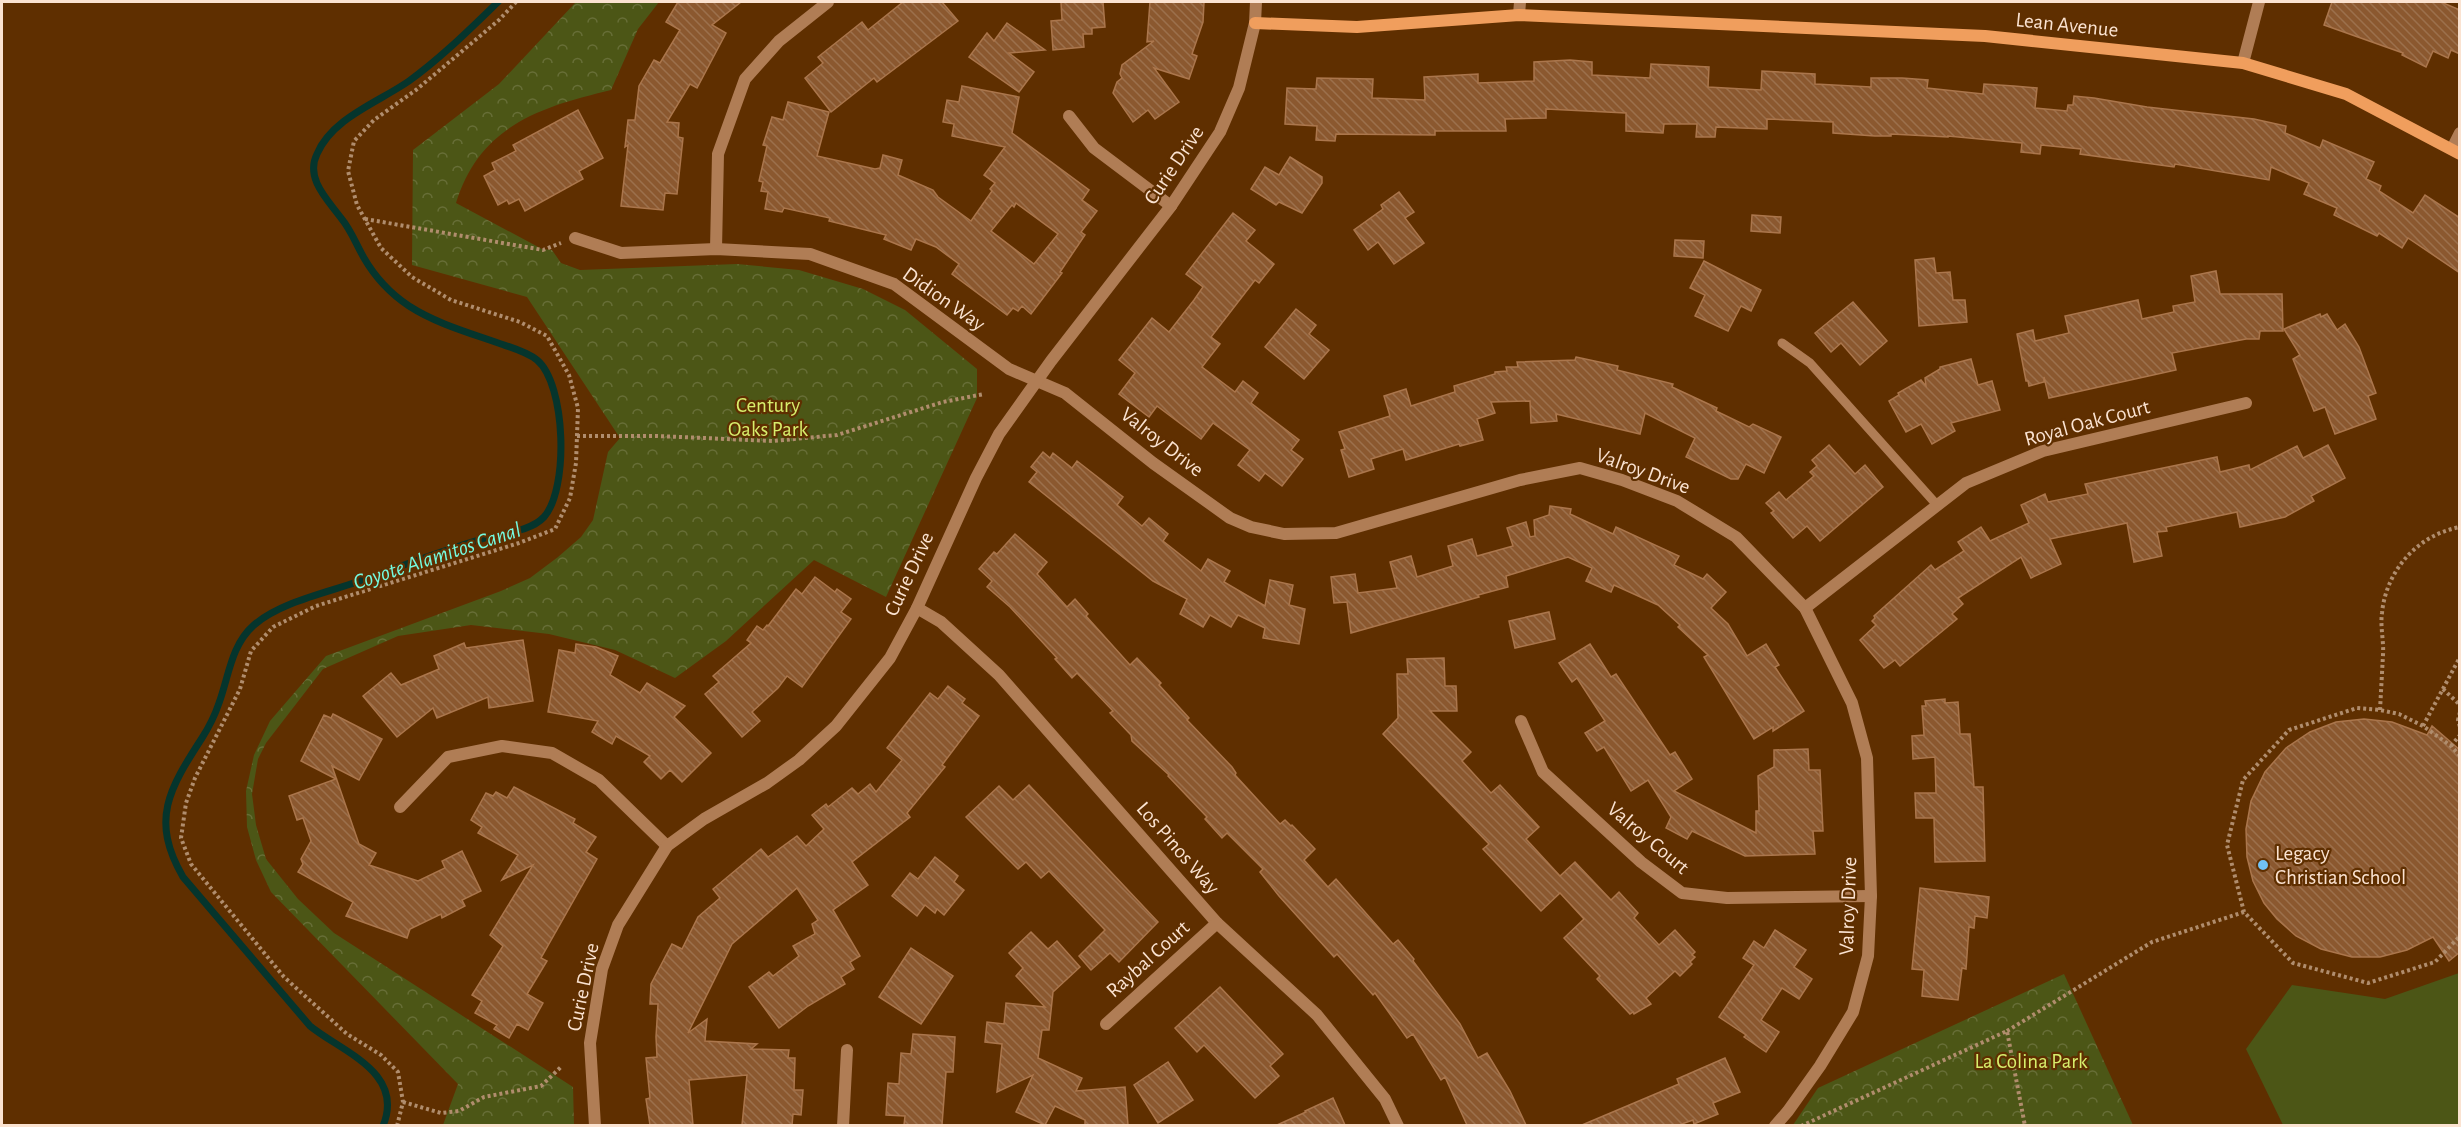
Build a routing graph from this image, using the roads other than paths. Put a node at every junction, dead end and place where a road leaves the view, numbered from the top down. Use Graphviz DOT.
graph roads {
  1 [pos="828,2"];
  2 [pos="1256,2"];
  3 [pos="1520,2"];
  4 [pos="2259,2"];
  5 [pos="1519,15"];
  6 [pos="1255,23"];
  7 [pos="2243,63"];
  8 [pos="1068,116"];
  9 [pos="2460,133"];
  10 [pos="2456,151"];
  11 [pos="1171,206"];
  12 [pos="575,238"];
  13 [pos="716,249"];
  14 [pos="1782,343"];
  15 [pos="1037,381"];
  16 [pos="2246,403"];
  17 [pos="1937,505"];
  18 [pos="917,608"];
  19 [pos="1804,608"];
  20 [pos="1521,721"];
  21 [pos="400,807"];
  22 [pos="667,846"];
  23 [pos="1871,896"];
  24 [pos="1217,923"];
  25 [pos="1106,1024"];
  26 [pos="847,1050"];
  27 [pos="595,1125"];
  28 [pos="843,1125"];
  29 [pos="1398,1125"];
  30 [pos="1774,1125"];
  1 -- 13 [label="street"];
  2 -- 6 [label="street, Curie Drive"];
  3 -- 5 [label="street"];
  4 -- 7 [label="street"];
  5 -- 6 [label="street, Lean Avenue"];
  5 -- 7 [label="street, Lean Avenue"];
  6 -- 11 [label="street, Curie Drive"];
  7 -- 10 [label="street, Lean Avenue"];
  8 -- 11 [label="street"];
  9 -- 10 [label="street"];
  11 -- 15 [label="street, Curie Drive"];
  12 -- 13 [label="street, Didion Way"];
  13 -- 15 [label="street, Didion Way"];
  14 -- 17 [label="lane"];
  15 -- 18 [label="street, Curie Drive"];
  15 -- 19 [label="street, Valroy Drive"];
  16 -- 17 [label="street, Royal Oak Court"];
  17 -- 19 [label="street, Royal Oak Court"];
  18 -- 22 [label="street, Curie Drive"];
  18 -- 24 [label="street, Los Pinos Way"];
  19 -- 23 [label="street, Valroy Drive"];
  20 -- 23 [label="street, Valroy Court"];
  21 -- 22 [label="street"];
  22 -- 27 [label="street, Curie Drive"];
  23 -- 30 [label="street, Valroy Drive"];
  24 -- 25 [label="street, Raybal Court"];
  24 -- 29 [label="street, Los Pinos Way"];
  26 -- 28 [label="street"];
}
